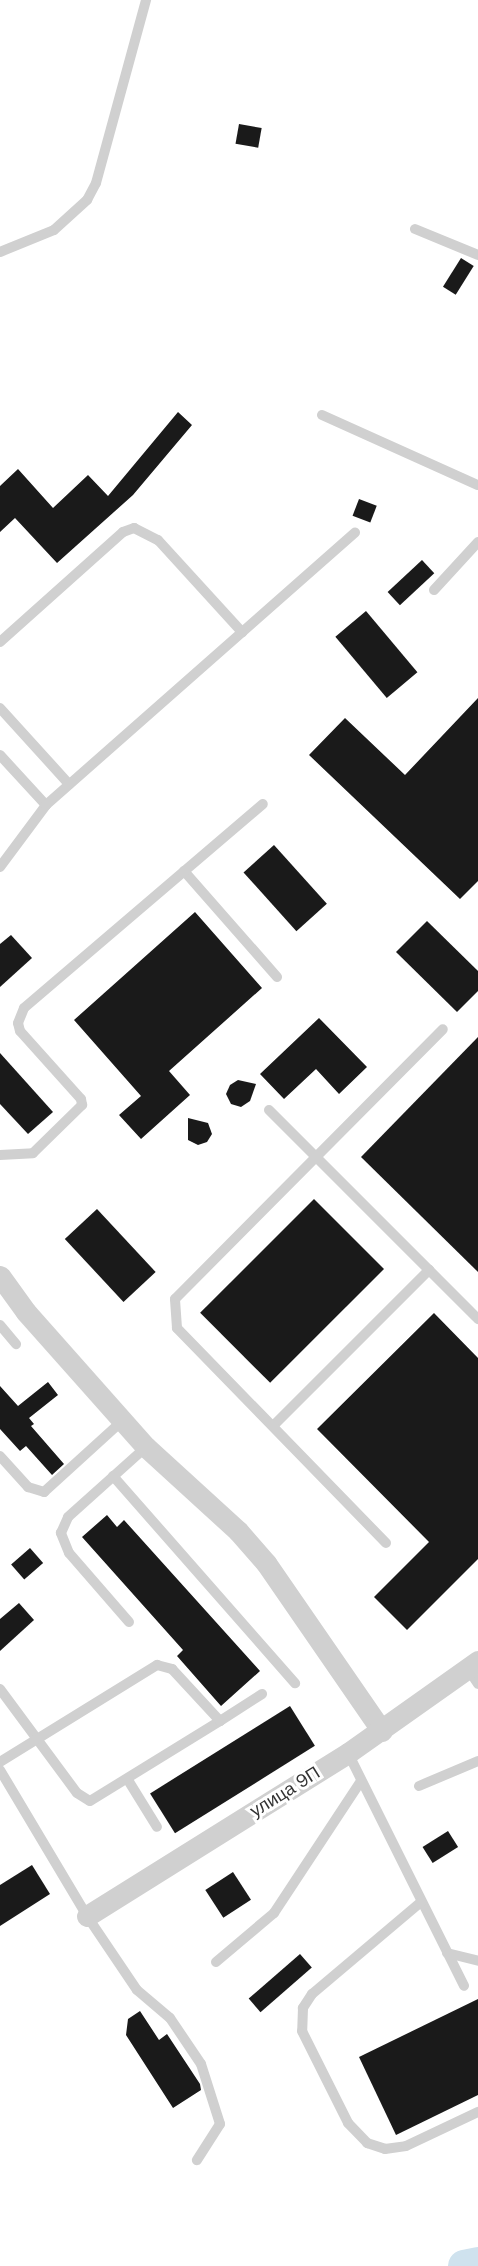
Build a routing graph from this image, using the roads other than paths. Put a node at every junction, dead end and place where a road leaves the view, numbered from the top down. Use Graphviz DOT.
graph roads {
  1 [pos="146,0"];
  2 [pos="415,229"];
  3 [pos="0,252"];
  4 [pos="478,255"];
  5 [pos="322,415"];
  6 [pos="478,485"];
  7 [pos="356,533"];
  8 [pos="478,542"];
  9 [pos="434,590"];
  10 [pos="242,632"];
  11 [pos="0,642"];
  12 [pos="0,708"];
  13 [pos="0,755"];
  14 [pos="69,784"];
  15 [pos="263,804"];
  16 [pos="46,805"];
  17 [pos="0,867"];
  18 [pos="184,871"];
  19 [pos="277,976"];
  20 [pos="443,1029"];
  21 [pos="269,1110"];
  22 [pos="0,1155"];
  23 [pos="316,1156"];
  24 [pos="429,1270"];
  25 [pos="0,1276"];
  26 [pos="478,1319"];
  27 [pos="0,1325"];
  28 [pos="16,1344"];
  29 [pos="122,1421"];
  30 [pos="273,1426"];
  31 [pos="146,1447"];
  32 [pos="0,1456"];
  33 [pos="113,1476"];
  34 [pos="386,1543"];
  35 [pos="129,1622"];
  36 [pos="475,1671"];
  37 [pos="295,1683"];
  38 [pos="0,1689"];
  39 [pos="262,1694"];
  40 [pos="220,1721"];
  41 [pos="382,1731"];
  42 [pos="37,1739"];
  43 [pos="348,1754"];
  44 [pos="478,1761"];
  45 [pos="0,1762"];
  46 [pos="0,1770"];
  47 [pos="128,1780"];
  48 [pos="361,1781"];
  49 [pos="419,1786"];
  50 [pos="157,1827"];
  51 [pos="421,1902"];
  52 [pos="87,1916"];
  53 [pos="447,1953"];
  54 [pos="478,1960"];
  55 [pos="216,1962"];
  56 [pos="464,1986"];
  57 [pos="478,2112"];
  58 [pos="197,2160"];
  1 -- 3 [label="lane"];
  2 -- 4 [label="lane"];
  5 -- 6 [label="lane"];
  7 -- 10 [label="lane"];
  8 -- 9 [label="lane"];
  10 -- 11 [label="lane"];
  10 -- 14 [label="lane"];
  12 -- 14 [label="lane"];
  13 -- 16 [label="lane"];
  14 -- 16 [label="lane"];
  15 -- 18 [label="lane"];
  16 -- 17 [label="lane"];
  18 -- 19 [label="lane"];
  18 -- 22 [label="lane"];
  20 -- 23 [label="lane"];
  21 -- 23 [label="lane"];
  23 -- 24 [label="lane"];
  23 -- 30 [label="lane"];
  24 -- 26 [label="lane"];
  24 -- 30 [label="lane"];
  25 -- 29 [label="street"];
  27 -- 28 [label="lane"];
  29 -- 31 [label="street"];
  29 -- 32 [label="lane"];
  30 -- 34 [label="lane"];
  31 -- 33 [label="lane"];
  31 -- 41 [label="street"];
  33 -- 35 [label="lane"];
  33 -- 37 [label="lane"];
  36 -- 41 [label="street, улица 9П"];
  38 -- 42 [label="lane"];
  39 -- 40 [label="lane"];
  40 -- 42 [label="lane"];
  40 -- 47 [label="lane"];
  41 -- 43 [label="street, улица 9П"];
  42 -- 45 [label="lane"];
  42 -- 47 [label="lane"];
  43 -- 48 [label="lane"];
  43 -- 52 [label="street, улица 9П"];
  44 -- 49 [label="lane"];
  46 -- 52 [label="lane"];
  47 -- 50 [label="lane"];
  48 -- 51 [label="lane"];
  48 -- 55 [label="lane"];
  51 -- 53 [label="lane"];
  51 -- 57 [label="lane"];
  52 -- 58 [label="lane"];
  53 -- 54 [label="lane"];
  53 -- 56 [label="lane"];
}
